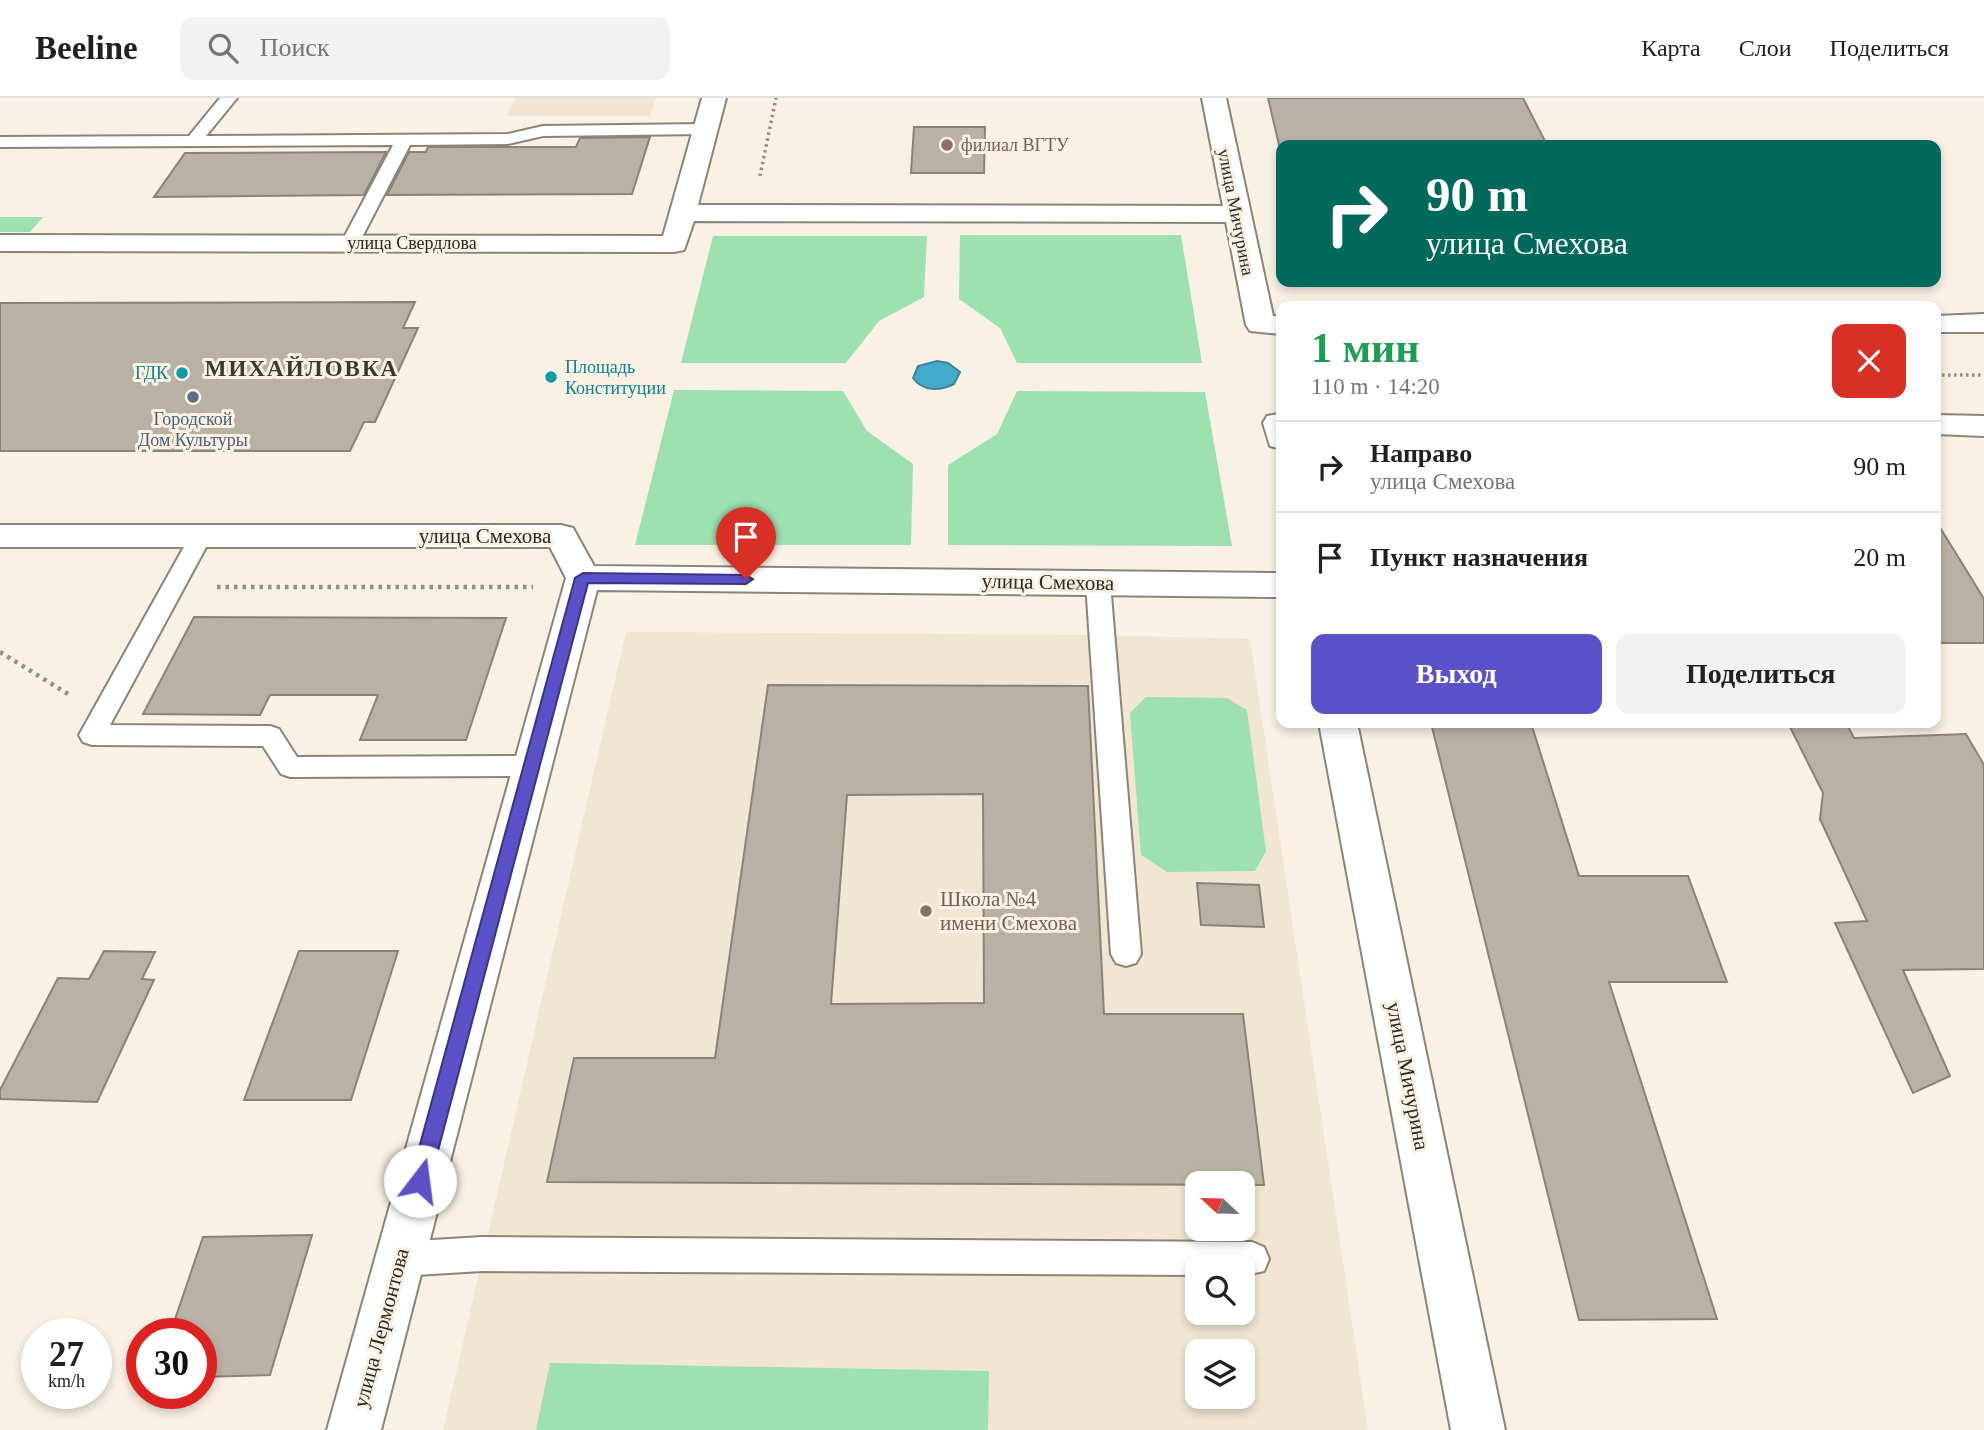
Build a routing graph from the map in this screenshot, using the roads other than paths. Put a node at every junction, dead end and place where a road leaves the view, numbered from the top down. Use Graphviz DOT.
graph roads {
  1 [pos="229,98"];
  2 [pos="713,98"];
  3 [pos="1214,98"];
  4 [pos="705,129"];
  5 [pos="404,140"];
  6 [pos="194,141"];
  7 [pos="0,142"];
  8 [pos="682,213"];
  9 [pos="1236,214"];
  10 [pos="0,243"];
  11 [pos="350,243"];
  12 [pos="1984,323"];
  13 [pos="1941,324"];
  14 [pos="1270,326"];
  15 [pos="1941,425"];
  16 [pos="1984,426"];
  17 [pos="201,536"];
  18 [pos="0,537"];
  19 [pos="581,583"];
  20 [pos="1098,583"];
  21 [pos="1276,585"];
  22 [pos="1339,728"];
  23 [pos="532,766"];
  24 [pos="1125,954"];
  25 [pos="399,1259"];
  26 [pos="1185,1259"];
  27 [pos="354,1430"];
  28 [pos="1478,1430"];
  1 -- 6 [label="lane"];
  2 -- 4 [label="street, улица Свердлова"];
  3 -- 9 [label="street, улица Мичурина"];
  4 -- 5 [label="lane"];
  4 -- 8 [label="street, улица Свердлова"];
  5 -- 6 [label="lane"];
  5 -- 11 [label="lane"];
  6 -- 7 [label="lane"];
  8 -- 9 [label="street"];
  8 -- 11 [label="street, улица Свердлова"];
  9 -- 14 [label="street, улица Мичурина"];
  10 -- 11 [label="street, улица Свердлова"];
  12 -- 13 [label="street"];
  15 -- 16 [label="street"];
  17 -- 18 [label="street, улица Смехова"];
  17 -- 19 [label="street, улица Смехова"];
  17 -- 23 [label="lane"];
  19 -- 20 [label="street, улица Смехова"];
  19 -- 23 [label="street, улица Лермонтова"];
  20 -- 21 [label="street, улица Смехова"];
  20 -- 24 [label="lane"];
  22 -- 28 [label="street, улица Мичурина"];
  23 -- 25 [label="street, улица Лермонтова"];
  25 -- 26 [label="lane"];
  25 -- 27 [label="street, улица Лермонтова"];
}
